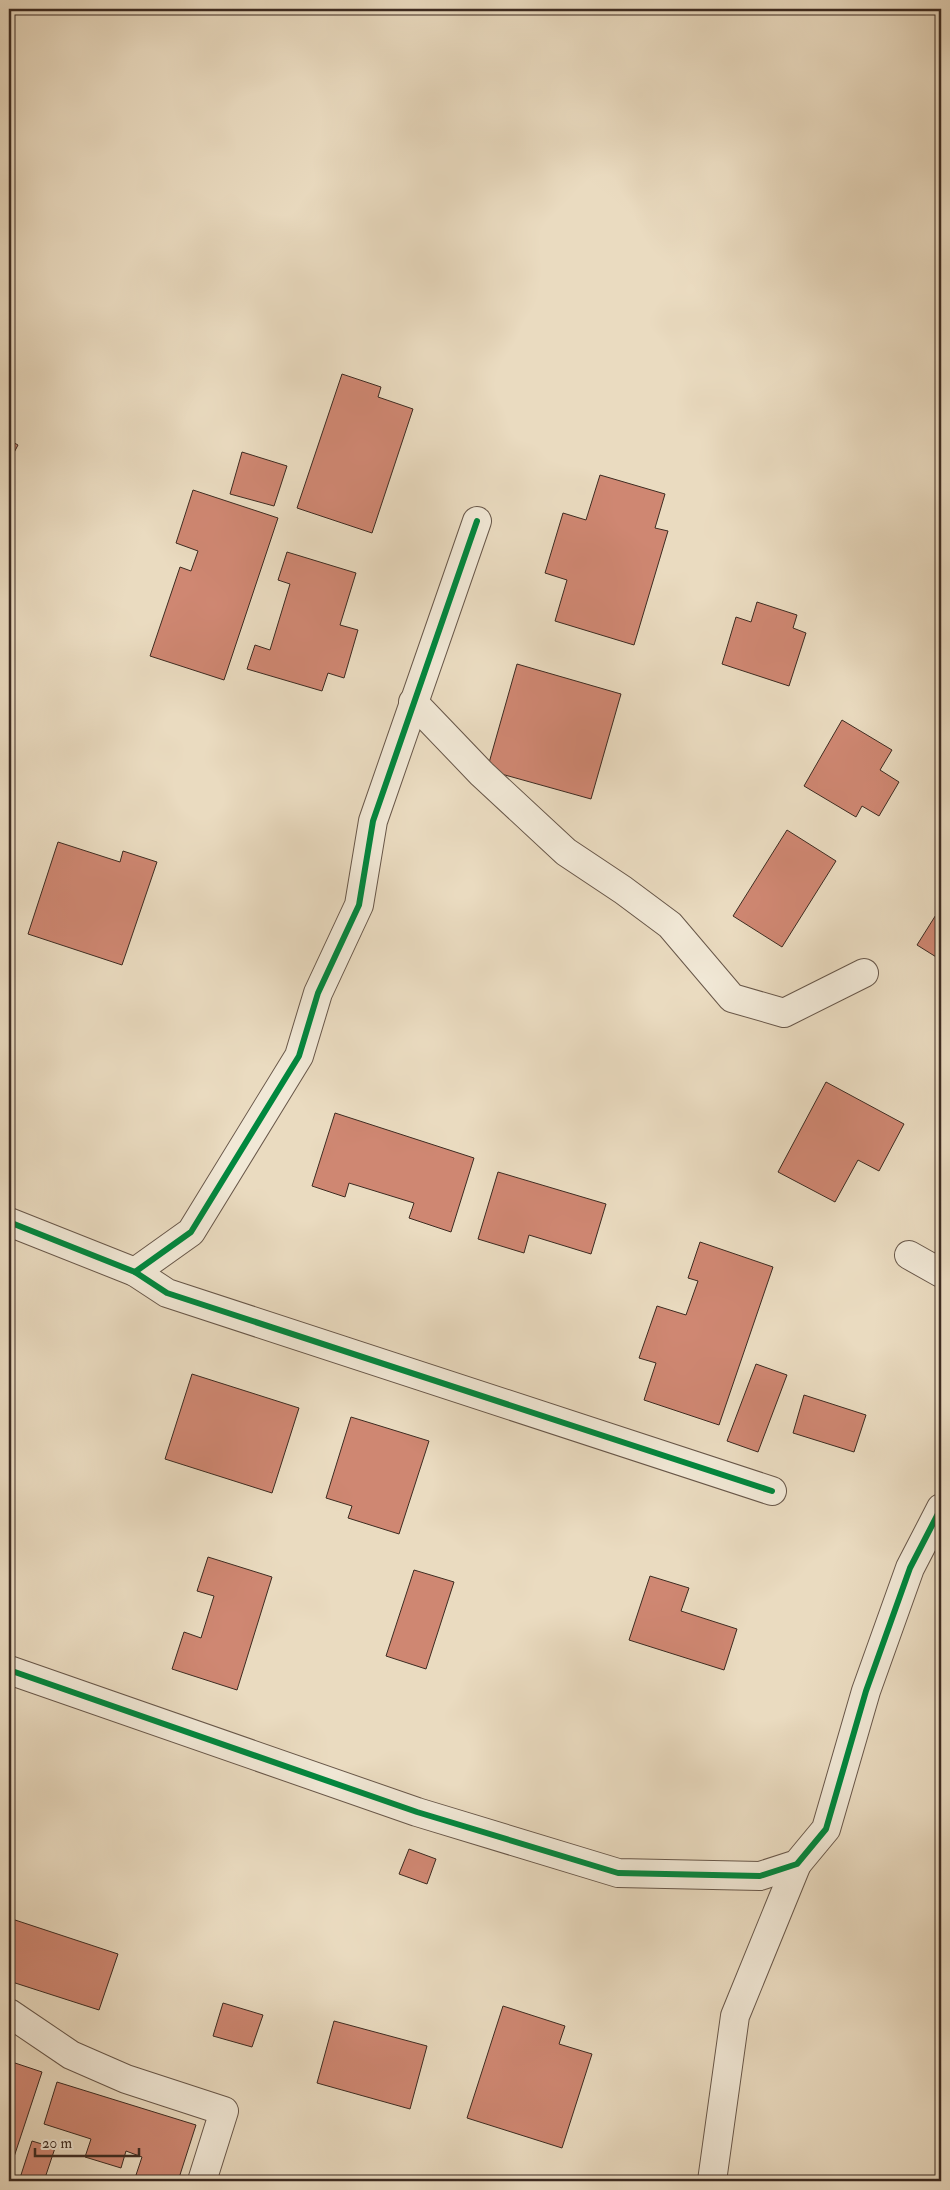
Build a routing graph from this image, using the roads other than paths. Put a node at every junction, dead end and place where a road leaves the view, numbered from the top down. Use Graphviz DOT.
graph roads {
  1 [pos="477,521"];
  2 [pos="413,702"];
  3 [pos="864,973"];
  4 [pos="9,1222"];
  5 [pos="909,1255"];
  6 [pos="135,1272"];
  7 [pos="941,1273"];
  8 [pos="772,1491"];
  9 [pos="941,1508"];
  10 [pos="9,1670"];
  11 [pos="797,1864"];
  12 [pos="9,2013"];
  13 [pos="202,2181"];
  14 [pos="712,2181"];
  1 -- 2 [label="street"];
  2 -- 3 [label="street"];
  2 -- 6 [label="street"];
  4 -- 6 [label="street"];
  5 -- 7 [label="street"];
  6 -- 8 [label="street"];
  9 -- 11 [label="street"];
  10 -- 11 [label="street"];
  11 -- 14 [label="street"];
  12 -- 13 [label="street"];
}
